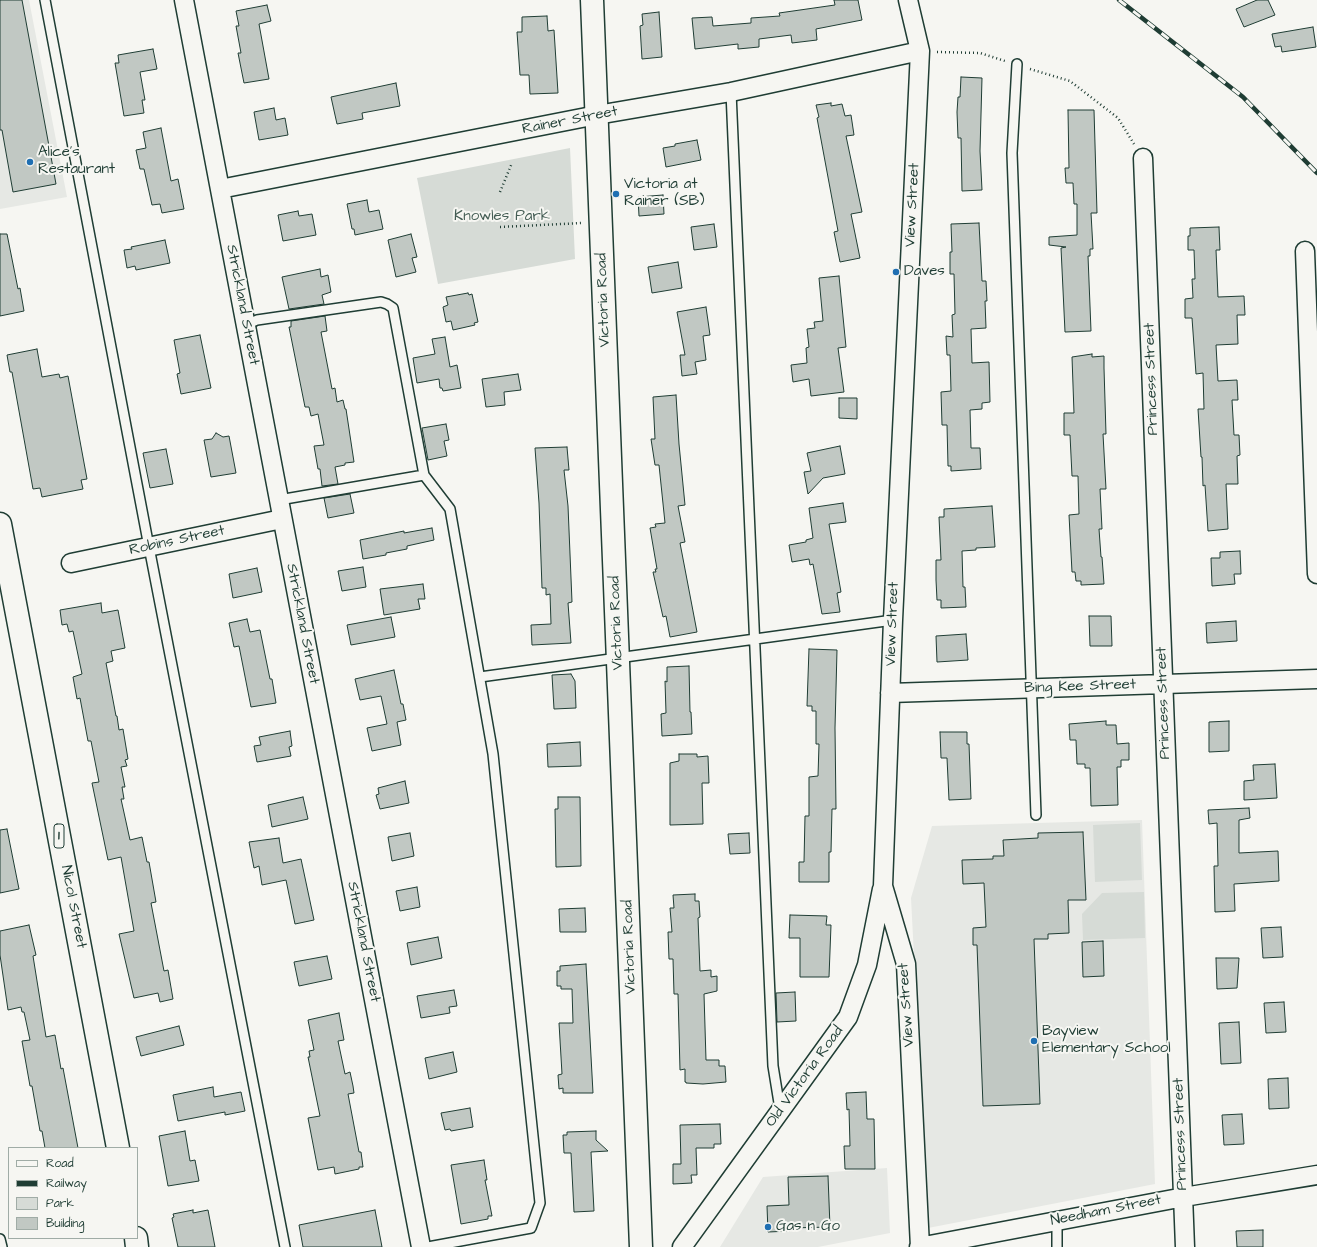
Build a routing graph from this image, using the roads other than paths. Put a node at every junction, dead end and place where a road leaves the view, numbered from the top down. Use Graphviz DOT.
graph roads {
  1 [pos="45,0"];
  2 [pos="184,0"];
  3 [pos="592,0"];
  4 [pos="908,0"];
  5 [pos="920,51"];
  6 [pos="1017,64"];
  7 [pos="731,92"];
  8 [pos="596,115"];
  9 [pos="1143,158"];
  10 [pos="220,190"];
  11 [pos="1304,251"];
  12 [pos="246,325"];
  13 [pos="424,475"];
  14 [pos="279,500"];
  15 [pos="282,519"];
  16 [pos="0,524"];
  17 [pos="149,547"];
  18 [pos="71,563"];
  19 [pos="1317,574"];
  20 [pos="893,620"];
  21 [pos="754,638"];
  22 [pos="618,659"];
  23 [pos="480,677"];
  24 [pos="1317,679"];
  25 [pos="1164,684"];
  26 [pos="1032,688"];
  27 [pos="890,693"];
  28 [pos="1036,815"];
  29 [pos="883,886"];
  30 [pos="781,1110"];
  31 [pos="118,1147"];
  32 [pos="1317,1175"];
  33 [pos="1184,1196"];
  34 [pos="1056,1221"];
  35 [pos="0,1239"];
  36 [pos="2,1247"];
  37 [pos="285,1247"];
  38 [pos="421,1247"];
  39 [pos="428,1247"];
  40 [pos="641,1247"];
  41 [pos="682,1247"];
  42 [pos="920,1247"];
  43 [pos="1057,1247"];
  44 [pos="1185,1247"];
  1 -- 17 [label="lane"];
  2 -- 10 [label="street, Strickland Street"];
  3 -- 8 [label="main road, Victoria Road"];
  4 -- 5 [label="street, View Street"];
  5 -- 7 [label="street, Rainer Street"];
  5 -- 20 [label="street, View Street"];
  6 -- 26 [label="lane"];
  7 -- 8 [label="street, Rainer Street"];
  7 -- 21 [label="lane"];
  8 -- 10 [label="street, Rainer Street"];
  8 -- 22 [label="main road, Victoria Road"];
  9 -- 25 [label="street, Princess Street"];
  10 -- 12 [label="street, Strickland Street"];
  11 -- 19 [label="street"];
  12 -- 13 [label="lane"];
  12 -- 14 [label="street, Strickland Street"];
  13 -- 14 [label="lane"];
  13 -- 23 [label="lane"];
  14 -- 15 [label="street, Strickland Street"];
  15 -- 17 [label="street, Robins Street"];
  15 -- 38 [label="street, Strickland Street"];
  16 -- 31 [label="main road, Nicol Street / 1"];
  17 -- 18 [label="street, Robins Street"];
  17 -- 37 [label="lane"];
  20 -- 21 [label="lane"];
  20 -- 27 [label="street, View Street"];
  21 -- 22 [label="lane"];
  21 -- 30 [label="lane"];
  22 -- 23 [label="lane"];
  22 -- 40 [label="main road, Victoria Road"];
  23 -- 39 [label="lane"];
  24 -- 25 [label="street, Bing Kee Street"];
  25 -- 26 [label="street, Bing Kee Street"];
  25 -- 33 [label="street, Princess Street"];
  26 -- 27 [label="street, Bing Kee Street"];
  26 -- 28 [label="lane"];
  27 -- 29 [label="street, View Street"];
  29 -- 30 [label="street, Old Victoria Road"];
  29 -- 42 [label="street, View Street"];
  30 -- 41 [label="street, Old Victoria Road"];
  32 -- 33 [label="street, Needham Street"];
  33 -- 34 [label="street, Needham Street"];
  33 -- 44 [label="street, Princess Street"];
  34 -- 42 [label="street, Needham Street"];
  34 -- 43 [label="lane"];
  35 -- 36 [label="lane"];
}
